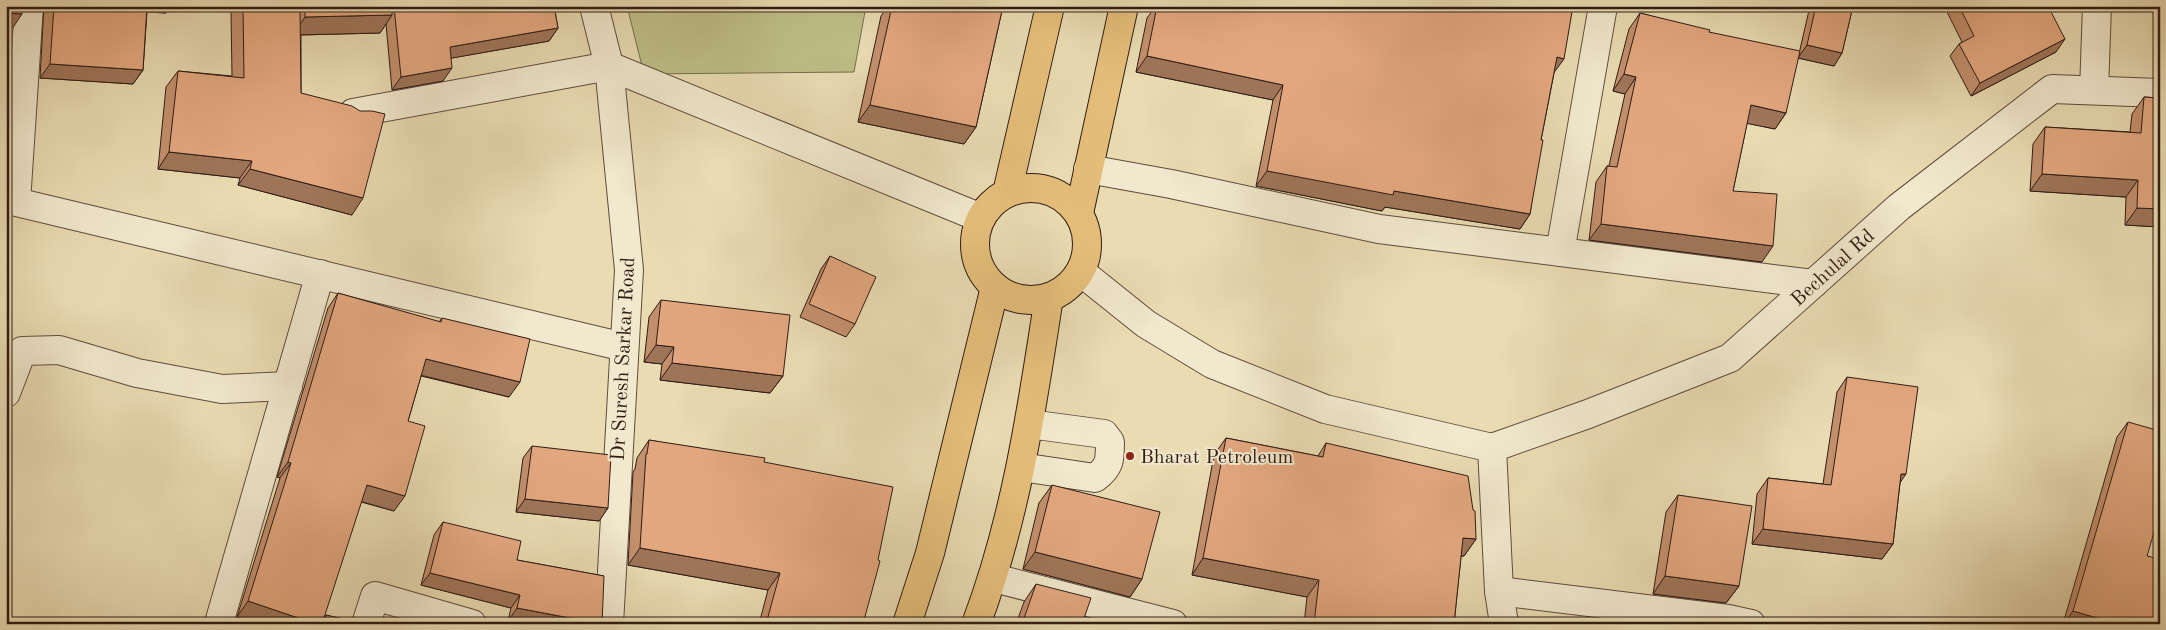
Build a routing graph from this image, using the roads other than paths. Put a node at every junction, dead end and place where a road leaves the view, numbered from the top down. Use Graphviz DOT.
graph roads {
  1 [pos="29,6"];
  2 [pos="594,6"];
  3 [pos="1050,6"];
  4 [pos="1124,6"];
  5 [pos="1603,6"];
  6 [pos="2097,6"];
  7 [pos="609,66"];
  8 [pos="2094,90"];
  9 [pos="2160,92"];
  10 [pos="353,113"];
  11 [pos="1088,169"];
  12 [pos="1007,193"];
  13 [pos="1079,213"];
  14 [pos="981,218"];
  15 [pos="1560,252"];
  16 [pos="1081,272"];
  17 [pos="320,274"];
  18 [pos="1813,284"];
  19 [pos="995,287"];
  20 [pos="1049,298"];
  21 [pos="624,347"];
  22 [pos="288,386"];
  23 [pos="6,393"];
  24 [pos="1029,424"];
  25 [pos="1492,448"];
  26 [pos="1022,467"];
  27 [pos="994,578"];
  28 [pos="1499,591"];
  29 [pos="220,624"];
  30 [pos="366,624"];
  31 [pos="472,624"];
  32 [pos="609,624"];
  33 [pos="907,624"];
  34 [pos="976,624"];
  35 [pos="1173,624"];
  36 [pos="1504,624"];
  37 [pos="1751,624"];
  1 -- 17 [label="street"];
  2 -- 7 [label="street, Dr Suresh Sarkar Road"];
  3 -- 12 [label="main road"];
  4 -- 11 [label="main road"];
  5 -- 15 [label="street"];
  6 -- 8 [label="street"];
  7 -- 10 [label="street"];
  7 -- 14 [label="street"];
  7 -- 21 [label="street, Dr Suresh Sarkar Road"];
  8 -- 9 [label="street, Bechulal Rd"];
  8 -- 18 [label="street, Bechulal Rd"];
  11 -- 13 [label="main road"];
  11 -- 15 [label="street"];
  12 -- 13 [label="main road"];
  12 -- 14 [label="main road"];
  13 -- 16 [label="main road"];
  14 -- 19 [label="main road"];
  15 -- 18 [label="street"];
  16 -- 20 [label="main road"];
  16 -- 25 [label="street"];
  17 -- 21 [label="street"];
  17 -- 22 [label="street"];
  18 -- 25 [label="street, Bechulal Rd"];
  19 -- 20 [label="main road"];
  19 -- 33 [label="main road"];
  20 -- 24 [label="main road"];
  21 -- 32 [label="street, Dr Suresh Sarkar Road"];
  22 -- 23 [label="street"];
  22 -- 29 [label="street"];
  24 -- 26 [label="main road"];
  24 -- 26 [label="street"];
  25 -- 28 [label="street"];
  26 -- 27 [label="main road"];
  27 -- 34 [label="main road"];
  27 -- 35 [label="street"];
  28 -- 36 [label="street"];
  28 -- 37 [label="street"];
  30 -- 31 [label="street"];
}
